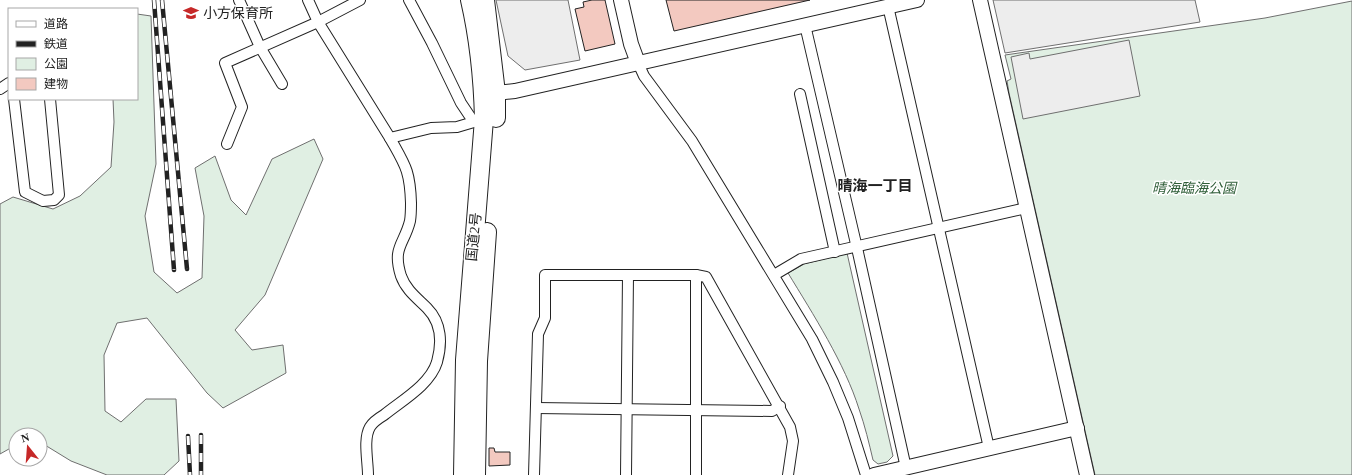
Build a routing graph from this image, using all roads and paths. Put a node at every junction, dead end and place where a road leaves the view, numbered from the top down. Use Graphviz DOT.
graph roads {
  1 [pos="238,0"];
  2 [pos="308,0"];
  3 [pos="360,0"];
  4 [pos="409,0"];
  5 [pos="470,0"];
  6 [pos="485,0"];
  7 [pos="621,0"];
  8 [pos="917,0"];
  9 [pos="980,0"];
  10 [pos="888,6"];
  11 [pos="318,22"];
  12 [pos="805,25"];
  13 [pos="260,47"];
  14 [pos="638,63"];
  15 [pos="282,84"];
  16 [pos="490,94"];
  17 [pos="800,94"];
  18 [pos="14,100"];
  19 [pos="50,100"];
  20 [pos="484,120"];
  21 [pos="390,138"];
  22 [pos="227,144"];
  23 [pos="1026,208"];
  24 [pos="939,228"];
  25 [pos="857,248"];
  26 [pos="835,252"];
  27 [pos="628,275"];
  28 [pos="696,275"];
  29 [pos="774,275"];
  30 [pos="780,406"];
  31 [pos="536,408"];
  32 [pos="627,409"];
  33 [pos="696,410"];
  34 [pos="1077,428"];
  35 [pos="989,448"];
  36 [pos="906,468"];
  37 [pos="368,475"];
  38 [pos="463,475"];
  39 [pos="476,475"];
  40 [pos="534,475"];
  41 [pos="626,475"];
  42 [pos="696,475"];
  43 [pos="788,475"];
  44 [pos="866,475"];
  45 [pos="874,475"];
  46 [pos="1087,475"];
  1 -- 13 [label="street"];
  2 -- 11 [label="street"];
  3 -- 11 [label="street"];
  4 -- 20 [label="street"];
  5 -- 16 [label="highway, 国道2号"];
  6 -- 16 [label="highway, 国道2号"];
  7 -- 14 [label="street"];
  8 -- 10 [label="street"];
  9 -- 23 [label="street"];
  10 -- 12 [label="street"];
  10 -- 24 [label="street"];
  11 -- 13 [label="street"];
  11 -- 21 [label="street"];
  12 -- 14 [label="street"];
  12 -- 25 [label="street"];
  13 -- 15 [label="street"];
  13 -- 22 [label="street"];
  14 -- 16 [label="street"];
  14 -- 29 [label="street"];
  16 -- 20 [label="highway, 国道2号"];
  17 -- 26 [label="street"];
  18 -- 19 [label="street"];
  20 -- 21 [label="street"];
  20 -- 38 [label="highway, 国道2号"];
  20 -- 39 [label="highway, 国道2号"];
  21 -- 37 [label="street"];
  23 -- 24 [label="street"];
  23 -- 34 [label="street"];
  24 -- 25 [label="street"];
  24 -- 35 [label="street"];
  25 -- 26 [label="street"];
  25 -- 36 [label="street"];
  26 -- 29 [label="street"];
  27 -- 28 [label="street"];
  27 -- 31 [label="street"];
  27 -- 32 [label="street"];
  28 -- 30 [label="street"];
  28 -- 33 [label="street"];
  29 -- 44 [label="street"];
  30 -- 33 [label="street"];
  30 -- 43 [label="street"];
  31 -- 32 [label="street"];
  31 -- 40 [label="street"];
  32 -- 33 [label="street"];
  32 -- 41 [label="street"];
  33 -- 42 [label="street"];
  34 -- 35 [label="street"];
  34 -- 46 [label="street"];
  35 -- 36 [label="street"];
  36 -- 45 [label="street"];
}
